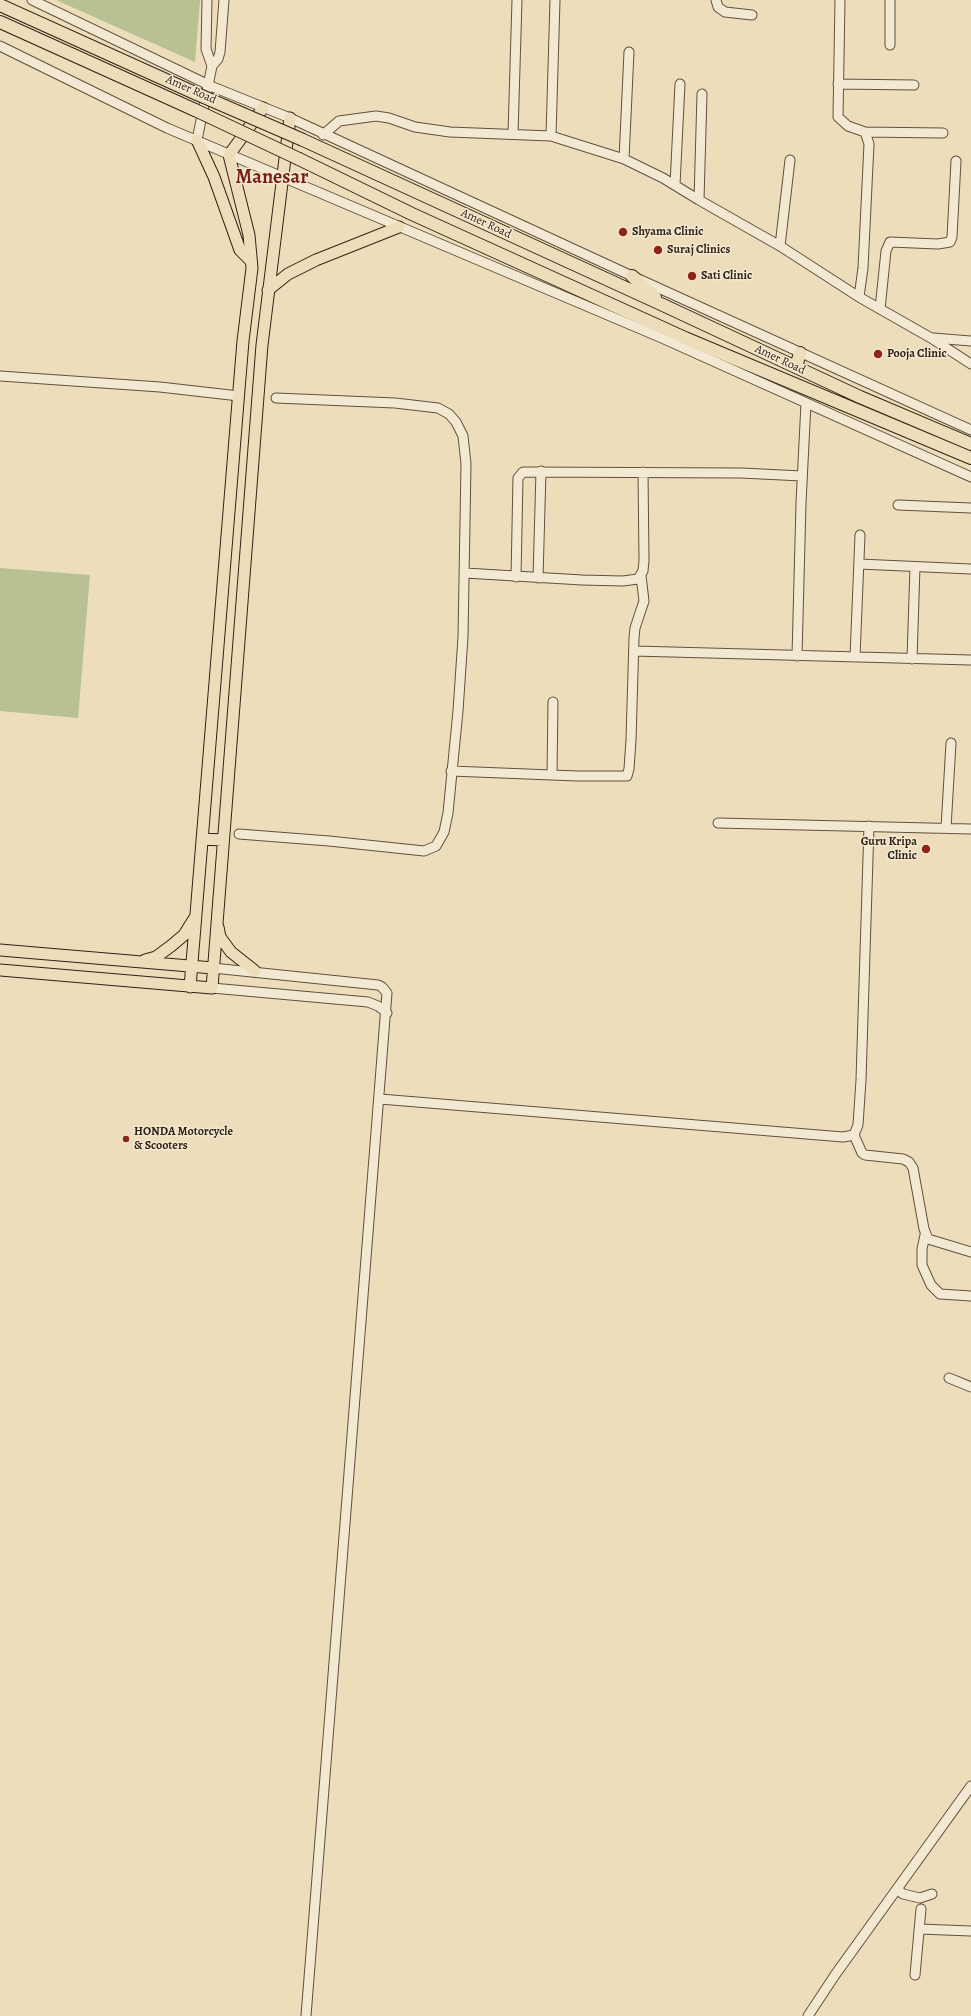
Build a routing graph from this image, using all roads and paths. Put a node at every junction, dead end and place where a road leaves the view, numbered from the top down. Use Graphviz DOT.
graph roads {
  1 [pos="32,0"];
  2 [pos="207,0"];
  3 [pos="224,0"];
  4 [pos="517,0"];
  5 [pos="555,0"];
  6 [pos="716,0"];
  7 [pos="840,0"];
  8 [pos="890,0"];
  9 [pos="0,5"];
  10 [pos="752,15"];
  11 [pos="0,22"];
  12 [pos="890,45"];
  13 [pos="0,46"];
  14 [pos="629,52"];
  15 [pos="212,66"];
  16 [pos="680,84"];
  17 [pos="838,84"];
  18 [pos="208,85"];
  19 [pos="914,86"];
  20 [pos="702,94"];
  21 [pos="263,108"];
  22 [pos="290,118"];
  23 [pos="865,132"];
  24 [pos="943,132"];
  25 [pos="513,134"];
  26 [pos="323,135"];
  27 [pos="551,136"];
  28 [pos="197,140"];
  29 [pos="229,154"];
  30 [pos="624,159"];
  31 [pos="790,160"];
  32 [pos="956,161"];
  33 [pos="282,178"];
  34 [pos="675,185"];
  35 [pos="699,200"];
  36 [pos="398,227"];
  37 [pos="780,246"];
  38 [pos="251,261"];
  39 [pos="632,276"];
  40 [pos="268,290"];
  41 [pos="859,297"];
  42 [pos="664,305"];
  43 [pos="880,309"];
  44 [pos="662,338"];
  45 [pos="685,338"];
  46 [pos="931,338"];
  47 [pos="971,341"];
  48 [pos="800,353"];
  49 [pos="971,364"];
  50 [pos="796,367"];
  51 [pos="0,376"];
  52 [pos="239,396"];
  53 [pos="276,398"];
  54 [pos="806,403"];
  55 [pos="971,430"];
  56 [pos="971,444"];
  57 [pos="971,458"];
  58 [pos="541,471"];
  59 [pos="643,472"];
  60 [pos="802,476"];
  61 [pos="971,477"];
  62 [pos="898,505"];
  63 [pos="971,508"];
  64 [pos="860,535"];
  65 [pos="859,564"];
  66 [pos="915,567"];
  67 [pos="971,569"];
  68 [pos="464,573"];
  69 [pos="641,576"];
  70 [pos="516,577"];
  71 [pos="538,578"];
  72 [pos="634,651"];
  73 [pos="797,656"];
  74 [pos="854,657"];
  75 [pos="912,659"];
  76 [pos="971,660"];
  77 [pos="553,702"];
  78 [pos="951,743"];
  79 [pos="451,771"];
  80 [pos="552,775"];
  81 [pos="718,823"];
  82 [pos="869,826"];
  83 [pos="946,828"];
  84 [pos="971,829"];
  85 [pos="239,834"];
  86 [pos="202,839"];
  87 [pos="223,840"];
  88 [pos="196,917"];
  89 [pos="217,923"];
  90 [pos="0,950"];
  91 [pos="140,962"];
  92 [pos="192,966"];
  93 [pos="213,968"];
  94 [pos="0,970"];
  95 [pos="256,971"];
  96 [pos="190,987"];
  97 [pos="212,988"];
  98 [pos="386,1013"];
  99 [pos="380,1099"];
  100 [pos="854,1135"];
  101 [pos="925,1235"];
  102 [pos="971,1252"];
  103 [pos="971,1296"];
  104 [pos="949,1378"];
  105 [pos="971,1387"];
  106 [pos="971,1786"];
  107 [pos="897,1889"];
  108 [pos="932,1894"];
  109 [pos="921,1909"];
  110 [pos="919,1929"];
  111 [pos="971,1931"];
  112 [pos="915,1975"];
  113 [pos="306,2016"];
  114 [pos="808,2016"];
  1 -- 18 [label="street"];
  2 -- 15 [label="street"];
  3 -- 15 [label="street"];
  4 -- 25 [label="street"];
  5 -- 27 [label="street"];
  6 -- 10 [label="street"];
  7 -- 17 [label="street"];
  8 -- 12 [label="street"];
  9 -- 42 [label="highway, Amer Road, bridge"];
  11 -- 45 [label="highway, Amer Road, bridge"];
  13 -- 28 [label="street"];
  14 -- 30 [label="street"];
  15 -- 18 [label="street"];
  16 -- 34 [label="street"];
  17 -- 19 [label="street"];
  17 -- 23 [label="street"];
  18 -- 21 [label="street"];
  18 -- 28 [label="street"];
  20 -- 35 [label="street"];
  21 -- 22 [label="street"];
  21 -- 29 [label="main road"];
  22 -- 26 [label="street"];
  22 -- 33 [label="main road"];
  23 -- 24 [label="street"];
  23 -- 41 [label="street"];
  25 -- 26 [label="street"];
  25 -- 27 [label="street"];
  26 -- 39 [label="street"];
  27 -- 30 [label="street"];
  28 -- 29 [label="street"];
  28 -- 38 [label="main road"];
  29 -- 33 [label="street"];
  29 -- 38 [label="main road"];
  30 -- 34 [label="street"];
  31 -- 37 [label="street"];
  32 -- 43 [label="street"];
  33 -- 36 [label="street"];
  33 -- 40 [label="main road"];
  34 -- 35 [label="street"];
  35 -- 37 [label="street"];
  36 -- 40 [label="main road"];
  36 -- 44 [label="street"];
  37 -- 41 [label="street"];
  38 -- 52 [label="main road"];
  39 -- 42 [label="highway"];
  39 -- 48 [label="street"];
  40 -- 87 [label="main road"];
  41 -- 43 [label="street"];
  42 -- 50 [label="highway, Amer Road"];
  43 -- 46 [label="street"];
  44 -- 45 [label="highway"];
  44 -- 54 [label="street"];
  45 -- 57 [label="highway, Amer Road"];
  46 -- 47 [label="street"];
  46 -- 49 [label="street"];
  48 -- 50 [label="highway"];
  48 -- 55 [label="street"];
  50 -- 56 [label="highway, Amer Road"];
  51 -- 52 [label="street"];
  52 -- 86 [label="main road"];
  53 -- 68 [label="street"];
  54 -- 60 [label="street"];
  54 -- 61 [label="street"];
  58 -- 59 [label="street"];
  58 -- 70 [label="street"];
  58 -- 71 [label="street"];
  59 -- 60 [label="street"];
  59 -- 69 [label="street"];
  60 -- 73 [label="street"];
  62 -- 63 [label="street"];
  64 -- 65 [label="street"];
  65 -- 66 [label="street"];
  65 -- 74 [label="street"];
  66 -- 67 [label="street"];
  66 -- 75 [label="street"];
  68 -- 70 [label="street"];
  68 -- 79 [label="street"];
  69 -- 71 [label="street"];
  69 -- 72 [label="street"];
  70 -- 71 [label="street"];
  72 -- 73 [label="street"];
  72 -- 80 [label="street"];
  73 -- 74 [label="street"];
  74 -- 75 [label="street"];
  75 -- 76 [label="street"];
  77 -- 80 [label="street"];
  78 -- 83 [label="street"];
  79 -- 80 [label="street"];
  79 -- 85 [label="street"];
  81 -- 82 [label="street"];
  82 -- 83 [label="street"];
  82 -- 100 [label="street"];
  83 -- 84 [label="street"];
  86 -- 87 [label="main road"];
  86 -- 88 [label="main road"];
  87 -- 89 [label="main road"];
  88 -- 91 [label="main road"];
  88 -- 92 [label="main road"];
  89 -- 93 [label="main road"];
  89 -- 95 [label="main road"];
  90 -- 91 [label="main road"];
  91 -- 92 [label="main road"];
  92 -- 93 [label="main road"];
  92 -- 96 [label="main road"];
  93 -- 95 [label="street"];
  93 -- 97 [label="main road"];
  94 -- 96 [label="main road"];
  95 -- 98 [label="street"];
  96 -- 97 [label="main road"];
  97 -- 98 [label="street"];
  98 -- 99 [label="street"];
  99 -- 100 [label="street"];
  99 -- 113 [label="street"];
  100 -- 101 [label="street"];
  101 -- 102 [label="street"];
  101 -- 103 [label="street"];
  104 -- 105 [label="street"];
  106 -- 107 [label="street"];
  107 -- 108 [label="street"];
  107 -- 114 [label="street"];
  109 -- 110 [label="street"];
  110 -- 111 [label="street"];
  110 -- 112 [label="street"];
}
